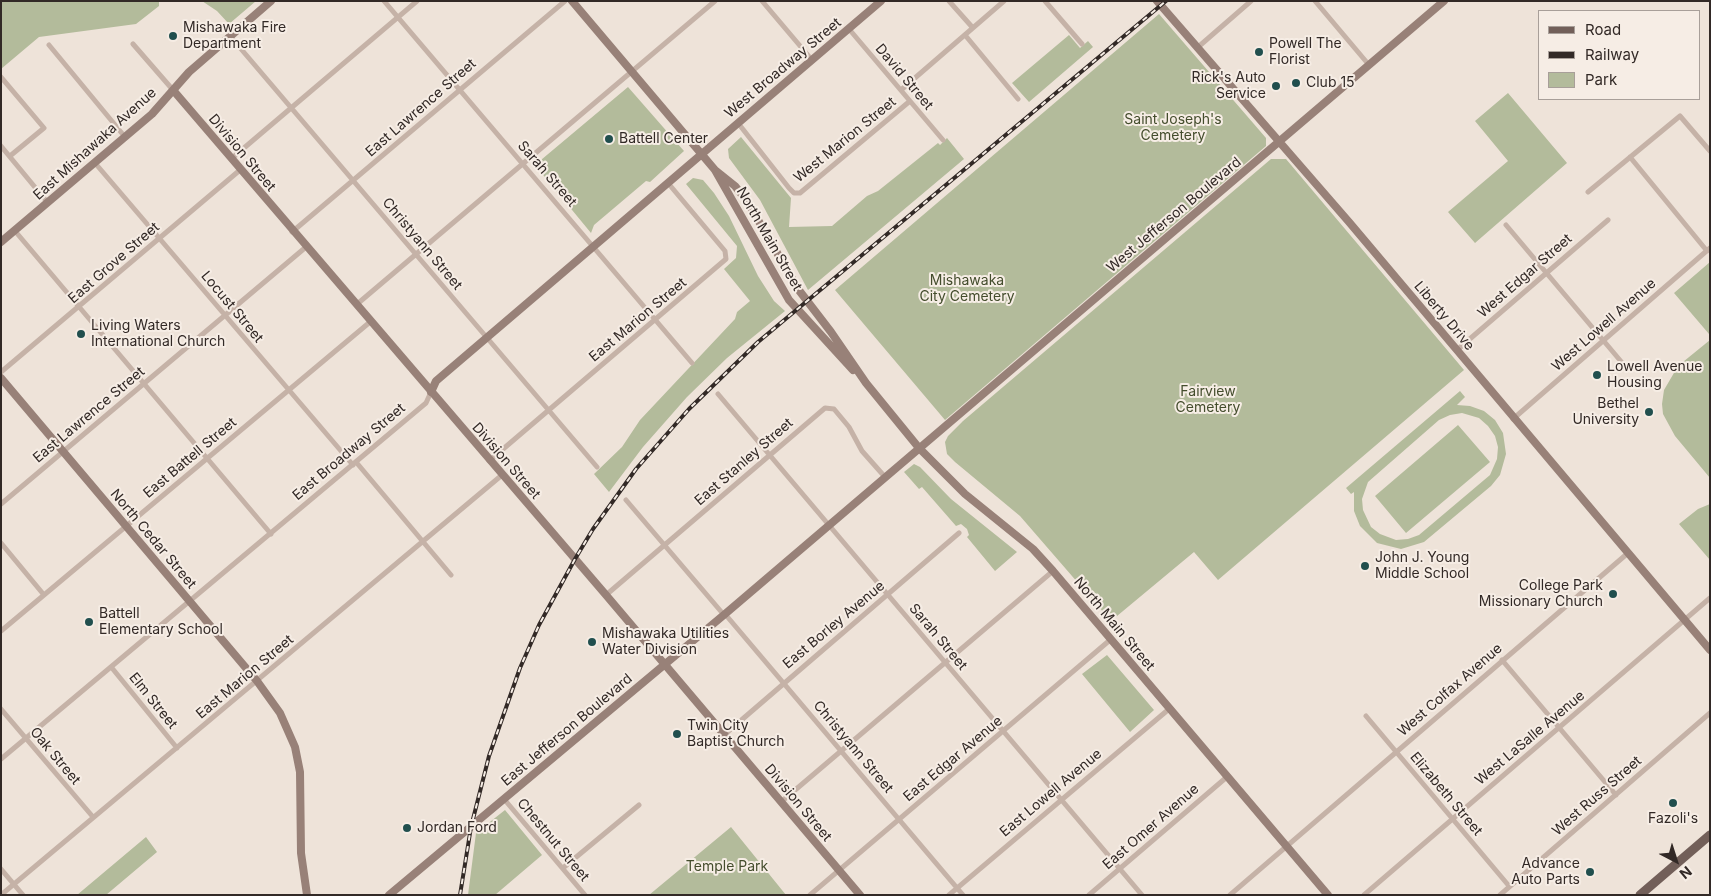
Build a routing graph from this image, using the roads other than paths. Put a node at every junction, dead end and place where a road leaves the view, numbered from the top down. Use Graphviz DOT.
graph roads {
  1 [pos="271,1"];
  2 [pos="384,1"];
  3 [pos="417,1"];
  4 [pos="565,1"];
  5 [pos="572,1"];
  6 [pos="715,1"];
  7 [pos="762,1"];
  8 [pos="881,1"];
  9 [pos="949,1"];
  10 [pos="1004,1"];
  11 [pos="1046,1"];
  12 [pos="1157,1"];
  13 [pos="1251,1"];
  14 [pos="1315,1"];
  15 [pos="1444,1"];
  16 [pos="398,17"];
  17 [pos="973,28"];
  18 [pos="848,29"];
  19 [pos="965,35"];
  20 [pos="230,36"];
  21 [pos="133,44"];
  22 [pos="1082,44"];
  23 [pos="49,45"];
  24 [pos="1197,48"];
  25 [pos="812,60"];
  26 [pos="1369,65"];
  27 [pos="631,71"];
  28 [pos="1,77"];
  29 [pos="173,90"];
  30 [pos="460,90"];
  31 [pos="900,90"];
  32 [pos="1018,99"];
  33 [pos="910,102"];
  34 [pos="291,107"];
  35 [pos="738,123"];
  36 [pos="125,137"];
  37 [pos="942,140"];
  38 [pos="1278,142"];
  39 [pos="1,146"];
  40 [pos="1710,151"];
  41 [pos="701,154"];
  42 [pos="10,156"];
  43 [pos="1630,157"];
  44 [pos="231,159"];
  45 [pos="95,163"];
  46 [pos="523,163"];
  47 [pos="240,170"];
  48 [pos="715,170"];
  49 [pos="353,180"];
  50 [pos="668,182"];
  51 [pos="1588,192"];
  52 [pos="48,203"];
  53 [pos="1608,220"];
  54 [pos="1506,225"];
  55 [pos="15,230"];
  56 [pos="292,232"];
  57 [pos="159,238"];
  58 [pos="1,242"];
  59 [pos="594,246"];
  60 [pos="306,248"];
  61 [pos="1708,250"];
  62 [pos="415,253"];
  63 [pos="1546,273"];
  64 [pos="355,305"];
  65 [pos="80,307"];
  66 [pos="224,316"];
  67 [pos="655,319"];
  68 [pos="370,322"];
  69 [pos="487,337"];
  70 [pos="1603,341"];
  71 [pos="1457,350"];
  72 [pos="692,363"];
  73 [pos="1624,365"];
  74 [pos="1,372"];
  75 [pos="1,378"];
  76 [pos="144,383"];
  77 [pos="866,383"];
  78 [pos="288,390"];
  79 [pos="431,392"];
  80 [pos="718,394"];
  81 [pos="549,410"];
  82 [pos="1514,419"];
  83 [pos="920,448"];
  84 [pos="63,451"];
  85 [pos="770,454"];
  86 [pos="207,458"];
  87 [pos="489,461"];
  88 [pos="354,464"];
  89 [pos="597,467"];
  90 [pos="502,475"];
  91 [pos="885,477"];
  92 [pos="626,500"];
  93 [pos="1,504"];
  94 [pos="830,525"];
  95 [pos="126,526"];
  96 [pos="959,533"];
  97 [pos="271,534"];
  98 [pos="423,542"];
  99 [pos="1,543"];
  100 [pos="664,545"];
  101 [pos="1628,553"];
  102 [pos="1053,571"];
  103 [pos="451,574"];
  104 [pos="887,594"];
  105 [pos="44,595"];
  106 [pos="606,595"];
  107 [pos="1710,598"];
  108 [pos="190,602"];
  109 [pos="724,615"];
  110 [pos="1685,620"];
  111 [pos="1,631"];
  112 [pos="1110,640"];
  113 [pos="1710,650"];
  114 [pos="1502,660"];
  115 [pos="945,662"];
  116 [pos="665,665"];
  117 [pos="112,668"];
  118 [pos="257,681"];
  119 [pos="783,682"];
  120 [pos="1,709"];
  121 [pos="1169,709"];
  122 [pos="1710,713"];
  123 [pos="1366,716"];
  124 [pos="1559,728"];
  125 [pos="1004,731"];
  126 [pos="724,735"];
  127 [pos="26,738"];
  128 [pos="177,748"];
  129 [pos="841,751"];
  130 [pos="1396,752"];
  131 [pos="1,759"];
  132 [pos="1228,776"];
  133 [pos="1616,795"];
  134 [pos="504,799"];
  135 [pos="1061,799"];
  136 [pos="781,802"];
  137 [pos="639,805"];
  138 [pos="93,817"];
  139 [pos="1452,819"];
  140 [pos="900,820"];
  141 [pos="1710,835"];
  142 [pos="1287,845"];
  143 [pos="562,868"];
  144 [pos="1,869"];
  145 [pos="1119,869"];
  146 [pos="839,871"];
  147 [pos="14,884"];
  148 [pos="1509,886"];
  149 [pos="957,888"];
  150 [pos="2,895"];
  151 [pos="23,895"];
  152 [pos="308,895"];
  153 [pos="389,895"];
  154 [pos="585,895"];
  155 [pos="810,895"];
  156 [pos="860,895"];
  157 [pos="949,895"];
  158 [pos="963,895"];
  159 [pos="1089,895"];
  160 [pos="1142,895"];
  161 [pos="1230,895"];
  162 [pos="1328,895"];
  163 [pos="1364,895"];
  164 [pos="1500,895"];
  165 [pos="1640,895"];
  1 -- 20 [label="street, East Mishawaka Avenue"];
  2 -- 16 [label="street, Sarah Street"];
  3 -- 16 [label="street"];
  4 -- 30 [label="street, East Lawrence Street"];
  5 -- 27 [label="street, North Main Street"];
  6 -- 27 [label="street"];
  7 -- 25 [label="street"];
  8 -- 18 [label="street, West Broadway Street"];
  9 -- 17 [label="street"];
  10 -- 17 [label="street, West Marion Street"];
  11 -- 22 [label="street"];
  12 -- 24 [label="street, Liberty Drive"];
  13 -- 24 [label="street"];
  14 -- 26 [label="street"];
  15 -- 26 [label="street, West Jefferson Boulevard"];
  16 -- 30 [label="street, Sarah Street"];
  16 -- 34 [label="street"];
  17 -- 19 [label="street, West Marion Street"];
  18 -- 25 [label="street, West Broadway Street"];
  18 -- 31 [label="street, David Street"];
  19 -- 31 [label="street, West Marion Street"];
  19 -- 32 [label="street"];
  20 -- 29 [label="street, East Mishawaka Avenue"];
  20 -- 34 [label="street, Christyann Street"];
  21 -- 29 [label="street, Division Street"];
  23 -- 36 [label="street"];
  24 -- 38 [label="street, Liberty Drive"];
  25 -- 35 [label="street, West Broadway Street"];
  26 -- 38 [label="street, West Jefferson Boulevard"];
  27 -- 41 [label="street, North Main Street"];
  27 -- 46 [label="street"];
  28 -- 42 [label="street"];
  29 -- 36 [label="street, East Mishawaka Avenue"];
  29 -- 44 [label="street, Division Street"];
  30 -- 46 [label="street, Sarah Street"];
  30 -- 49 [label="street, East Lawrence Street"];
  31 -- 33 [label="street, David Street"];
  33 -- 35 [label="street, West Marion Street"];
  33 -- 37 [label="street, David Street"];
  34 -- 44 [label="street"];
  34 -- 49 [label="street, Christyann Street"];
  35 -- 41 [label="street, West Broadway Street"];
  36 -- 45 [label="street, East Mishawaka Avenue"];
  38 -- 71 [label="street, Liberty Drive"];
  38 -- 83 [label="street, West Jefferson Boulevard"];
  39 -- 42 [label="street"];
  40 -- 43 [label="street"];
  41 -- 48 [label="street, North Main Street"];
  41 -- 50 [label="street, East Broadway Street"];
  42 -- 52 [label="street"];
  43 -- 51 [label="street"];
  43 -- 61 [label="street"];
  44 -- 47 [label="street, Division Street"];
  45 -- 52 [label="street, East Mishawaka Avenue"];
  45 -- 57 [label="street, Locust Street"];
  46 -- 59 [label="street, Sarah Street"];
  46 -- 62 [label="street"];
  47 -- 56 [label="street, Division Street"];
  47 -- 57 [label="street, East Grove Street"];
  48 -- 77 [label="street, North Main Street"];
  48 -- 77 [label="street, North Main Street"];
  49 -- 56 [label="street, East Lawrence Street"];
  49 -- 62 [label="street, Christyann Street"];
  50 -- 59 [label="street, East Broadway Street"];
  50 -- 67 [label="street, East Marion Street"];
  52 -- 55 [label="street, East Mishawaka Avenue"];
  53 -- 63 [label="street, West Edgar Street"];
  54 -- 63 [label="street"];
  55 -- 58 [label="street, East Mishawaka Avenue"];
  55 -- 65 [label="street"];
  56 -- 60 [label="street, Division Street"];
  57 -- 65 [label="street, East Grove Street"];
  57 -- 66 [label="street, Locust Street"];
  59 -- 67 [label="street, Sarah Street"];
  59 -- 69 [label="street, East Broadway Street"];
  60 -- 64 [label="street, Division Street"];
  60 -- 66 [label="street, East Lawrence Street"];
  61 -- 70 [label="street, West Lowell Avenue"];
  62 -- 64 [label="street"];
  62 -- 69 [label="street, Christyann Street"];
  63 -- 70 [label="street"];
  63 -- 71 [label="street, West Edgar Street"];
  64 -- 68 [label="street, Division Street"];
  65 -- 74 [label="street, East Grove Street"];
  65 -- 76 [label="street"];
  66 -- 76 [label="street, East Lawrence Street"];
  66 -- 78 [label="street, Locust Street"];
  67 -- 72 [label="street, Sarah Street"];
  67 -- 81 [label="street, East Marion Street"];
  68 -- 78 [label="street, East Battell Street"];
  68 -- 79 [label="street, Division Street"];
  69 -- 79 [label="street, East Broadway Street"];
  69 -- 81 [label="street, Christyann Street"];
  70 -- 73 [label="street"];
  70 -- 82 [label="street, West Lowell Avenue"];
  71 -- 82 [label="street, Liberty Drive"];
  75 -- 84 [label="street, North Cedar Street"];
  76 -- 84 [label="street, East Lawrence Street"];
  76 -- 86 [label="street"];
  77 -- 83 [label="street, North Main Street"];
  78 -- 86 [label="street, East Battell Street"];
  78 -- 88 [label="street, Locust Street"];
  79 -- 87 [label="street, Division Street"];
  79 -- 88 [label="street, East Broadway Street"];
  80 -- 85 [label="street, Sarah Street"];
  81 -- 87 [label="street, East Marion Street"];
  81 -- 89 [label="street, Christyann Street"];
  82 -- 101 [label="street, Liberty Drive"];
  83 -- 91 [label="street, East Jefferson Boulevard"];
  83 -- 102 [label="street, North Main Street"];
  84 -- 93 [label="street, East Lawrence Street"];
  84 -- 95 [label="street, North Cedar Street"];
  85 -- 91 [label="street, East Stanley Street"];
  85 -- 94 [label="street, Sarah Street"];
  85 -- 100 [label="street, East Stanley Street"];
  86 -- 95 [label="street, East Battell Street"];
  86 -- 97 [label="street"];
  87 -- 90 [label="street, Division Street"];
  88 -- 97 [label="street, East Broadway Street"];
  88 -- 98 [label="street, Locust Street"];
  90 -- 98 [label="street, East Marion Street"];
  90 -- 106 [label="street, Division Street"];
  91 -- 94 [label="street, East Jefferson Boulevard"];
  92 -- 100 [label="street, Christyann Street"];
  94 -- 104 [label="street, Sarah Street"];
  94 -- 109 [label="street, East Jefferson Boulevard"];
  95 -- 105 [label="street, East Battell Street"];
  95 -- 108 [label="street, North Cedar Street"];
  96 -- 104 [label="street, East Borley Avenue"];
  97 -- 108 [label="street, East Broadway Street"];
  98 -- 103 [label="street, Locust Street"];
  98 -- 118 [label="street, East Marion Street"];
  99 -- 105 [label="street"];
  100 -- 106 [label="street, East Stanley Street"];
  100 -- 109 [label="street, Christyann Street"];
  101 -- 110 [label="street, Liberty Drive"];
  101 -- 114 [label="street, West Colfax Avenue"];
  102 -- 112 [label="street, North Main Street"];
  102 -- 115 [label="street"];
  104 -- 115 [label="street, Sarah Street"];
  104 -- 119 [label="street, East Borley Avenue"];
  105 -- 111 [label="street, East Battell Street"];
  106 -- 116 [label="street, Division Street"];
  107 -- 110 [label="street, West LaSalle Avenue"];
  108 -- 117 [label="street, East Broadway Street"];
  108 -- 118 [label="street, North Cedar Street"];
  109 -- 116 [label="street, East Jefferson Boulevard"];
  109 -- 119 [label="street, Christyann Street"];
  110 -- 113 [label="street, Liberty Drive"];
  110 -- 124 [label="street, West LaSalle Avenue"];
  112 -- 121 [label="street, North Main Street"];
  112 -- 125 [label="street, East Edgar Avenue"];
  114 -- 124 [label="street"];
  114 -- 130 [label="street, West Colfax Avenue"];
  115 -- 125 [label="street, Sarah Street"];
  115 -- 129 [label="street"];
  116 -- 126 [label="street, Division Street"];
  116 -- 134 [label="street, East Jefferson Boulevard"];
  117 -- 127 [label="street, East Broadway Street"];
  117 -- 128 [label="street, Elm Street"];
  118 -- 128 [label="street, East Marion Street"];
  118 -- 152 [label="street, North Cedar Street"];
  119 -- 126 [label="street, East Borley Avenue"];
  119 -- 129 [label="street, Christyann Street"];
  120 -- 127 [label="street, Oak Street"];
  121 -- 132 [label="street, North Main Street"];
  121 -- 135 [label="street, East Lowell Avenue"];
  122 -- 133 [label="street, West Russ Street"];
  123 -- 130 [label="street, Elizabeth Street"];
  124 -- 133 [label="street"];
  124 -- 139 [label="street, West LaSalle Avenue"];
  125 -- 135 [label="street, Sarah Street"];
  125 -- 140 [label="street, East Edgar Avenue"];
  126 -- 136 [label="street, Division Street"];
  127 -- 131 [label="street, East Broadway Street"];
  127 -- 138 [label="street, Oak Street"];
  128 -- 138 [label="street, East Marion Street"];
  129 -- 136 [label="street"];
  129 -- 140 [label="street, Christyann Street"];
  130 -- 139 [label="street, Elizabeth Street"];
  130 -- 142 [label="street, West Colfax Avenue"];
  132 -- 142 [label="street, North Main Street"];
  132 -- 145 [label="street, East Omer Avenue"];
  133 -- 148 [label="street, West Russ Street"];
  134 -- 143 [label="street, Chestnut Street"];
  134 -- 153 [label="street, East Jefferson Boulevard"];
  135 -- 145 [label="street, Sarah Street"];
  135 -- 149 [label="street, East Lowell Avenue"];
  136 -- 146 [label="street, Division Street"];
  137 -- 143 [label="street"];
  138 -- 147 [label="street, East Marion Street"];
  139 -- 148 [label="street, Elizabeth Street"];
  139 -- 163 [label="street, West LaSalle Avenue"];
  140 -- 146 [label="street, East Edgar Avenue"];
  140 -- 149 [label="street, Christyann Street"];
  141 -- 165 [label="main road"];
  142 -- 161 [label="street, West Colfax Avenue"];
  142 -- 162 [label="street, North Main Street"];
  143 -- 154 [label="street, Chestnut Street"];
  144 -- 147 [label="street"];
  145 -- 159 [label="street, East Omer Avenue"];
  145 -- 160 [label="street, Sarah Street"];
  146 -- 155 [label="street, East Edgar Avenue"];
  146 -- 156 [label="street, Division Street"];
  147 -- 150 [label="street, East Marion Street"];
  147 -- 151 [label="street"];
  148 -- 164 [label="street, West Russ Street"];
  149 -- 157 [label="street, East Lowell Avenue"];
  149 -- 158 [label="street, Christyann Street"];
}
